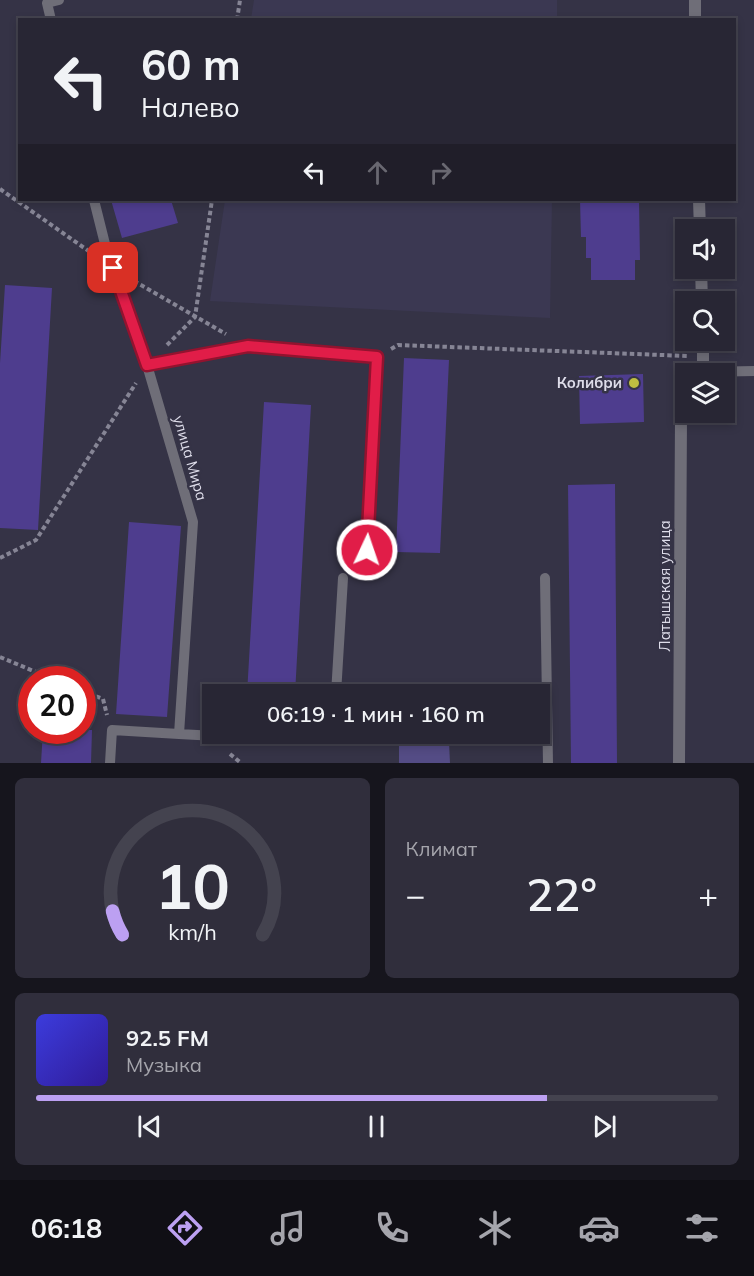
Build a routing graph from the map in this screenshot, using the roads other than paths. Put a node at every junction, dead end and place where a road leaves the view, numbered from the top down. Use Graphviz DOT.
graph roads {
  1 [pos="59,0"];
  2 [pos="695,0"];
  3 [pos="51,18"];
  4 [pos="695,18"];
  5 [pos="94,201"];
  6 [pos="699,201"];
  7 [pos="700,219"];
  8 [pos="147,365"];
  9 [pos="754,371"];
  10 [pos="735,372"];
  11 [pos="681,423"];
  12 [pos="367,550"];
  13 [pos="342,578"];
  14 [pos="545,578"];
  15 [pos="337,684"];
  16 [pos="179,734"];
  17 [pos="202,735"];
  18 [pos="110,763"];
  19 [pos="548,763"];
  20 [pos="679,763"];
  1 -- 3 [label="lane"];
  2 -- 4 [label="street"];
  5 -- 8 [label="lane, улица Мира"];
  6 -- 7 [label="street"];
  8 -- 12 [label="lane"];
  8 -- 16 [label="lane, улица Мира"];
  9 -- 10 [label="lane"];
  11 -- 20 [label="street, Латышская улица"];
  13 -- 15 [label="lane"];
  14 -- 19 [label="lane"];
  16 -- 17 [label="lane"];
  16 -- 18 [label="lane"];
}
